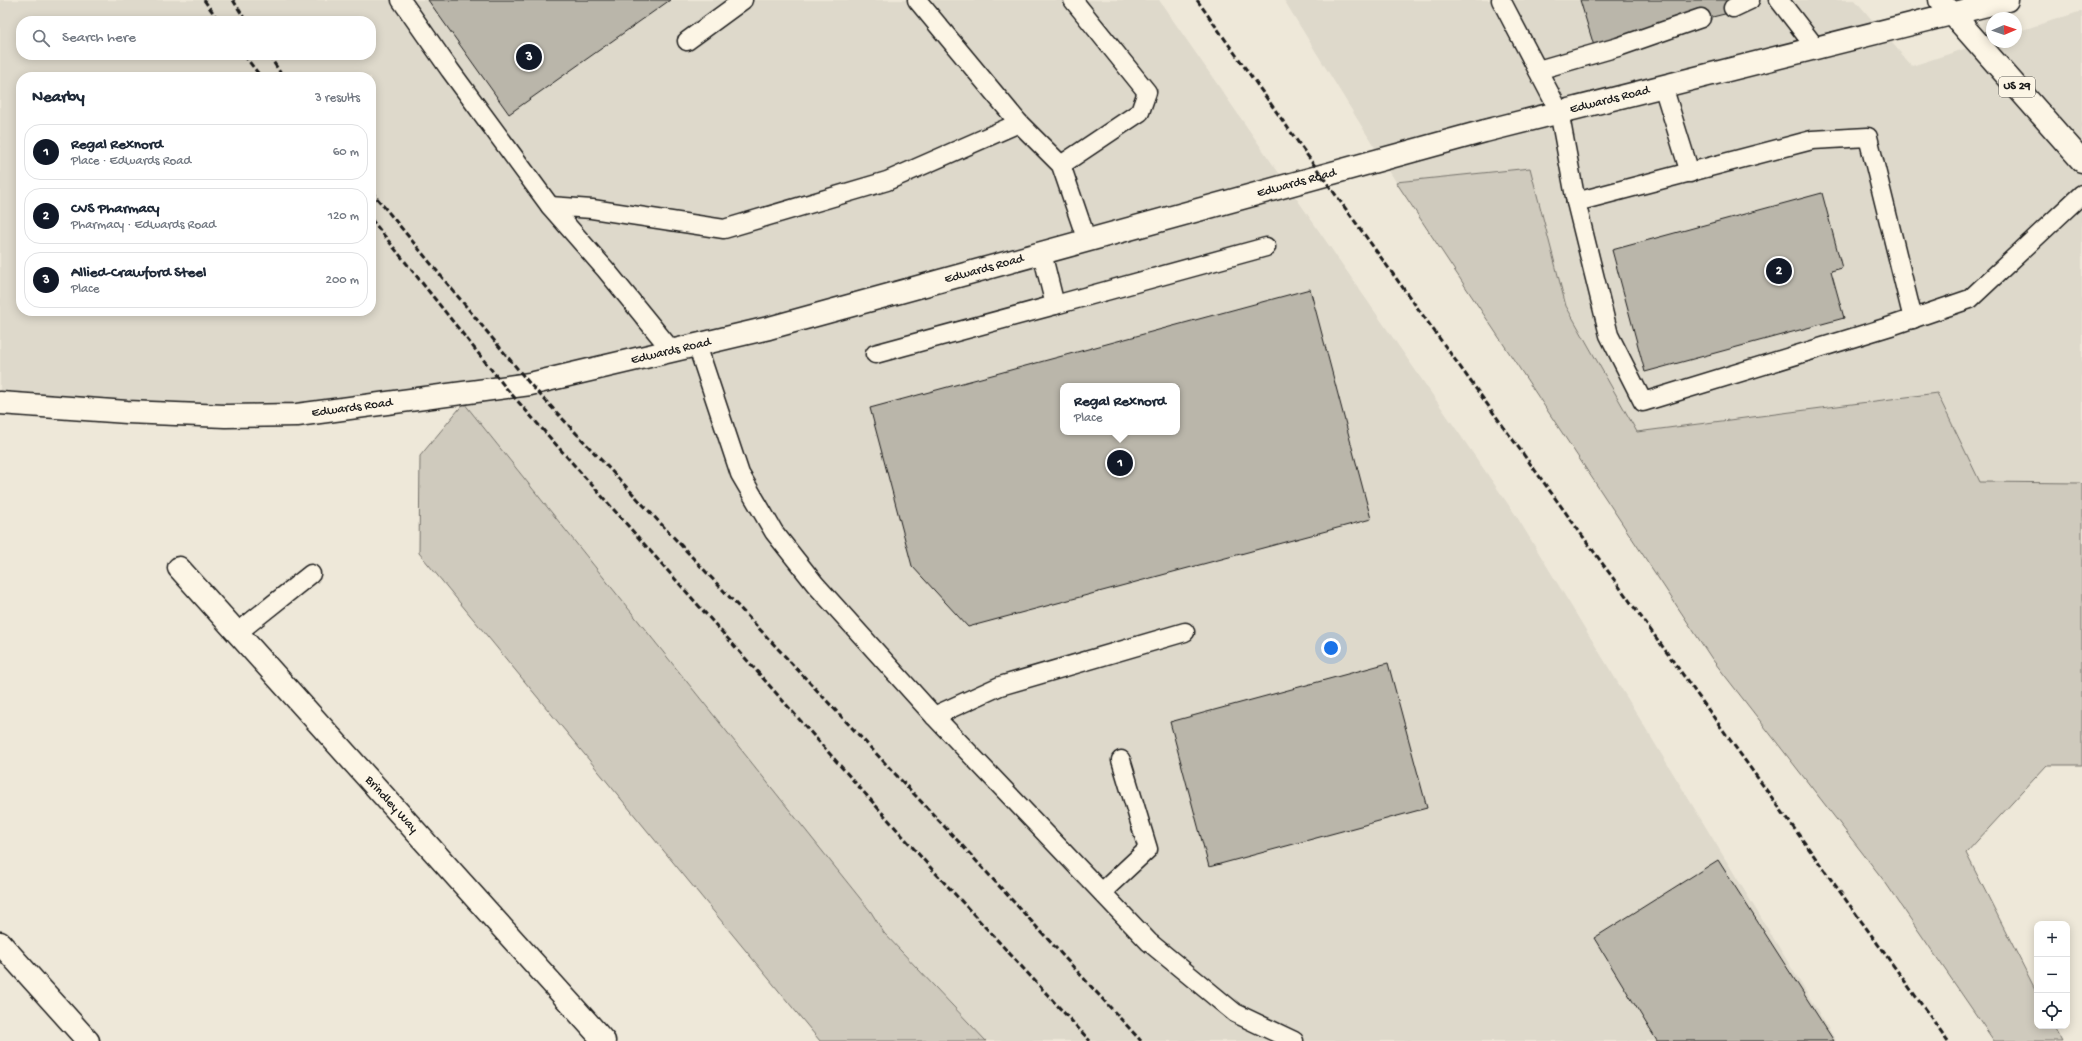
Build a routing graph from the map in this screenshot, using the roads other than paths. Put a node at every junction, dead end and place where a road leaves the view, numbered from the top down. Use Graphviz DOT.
graph roads {
  1 [pos="401,0"];
  2 [pos="743,0"];
  3 [pos="917,0"];
  4 [pos="1074,0"];
  5 [pos="1502,0"];
  6 [pos="1750,0"];
  7 [pos="1778,0"];
  8 [pos="2007,0"];
  9 [pos="1946,7"];
  10 [pos="1733,8"];
  11 [pos="1701,18"];
  12 [pos="687,41"];
  13 [pos="1816,48"];
  14 [pos="1538,70"];
  15 [pos="1663,86"];
  16 [pos="1559,111"];
  17 [pos="1020,123"];
  18 [pos="2082,161"];
  19 [pos="1061,165"];
  20 [pos="1690,173"];
  21 [pos="2082,194"];
  22 [pos="1576,202"];
  23 [pos="550,206"];
  24 [pos="1087,241"];
  25 [pos="1266,247"];
  26 [pos="1042,253"];
  27 [pos="1055,305"];
  28 [pos="1913,319"];
  29 [pos="697,345"];
  30 [pos="672,351"];
  31 [pos="875,354"];
  32 [pos="0,403"];
  33 [pos="179,568"];
  34 [pos="311,574"];
  35 [pos="1185,632"];
  36 [pos="237,633"];
  37 [pos="934,716"];
  38 [pos="1121,760"];
  39 [pos="1102,892"];
  40 [pos="0,943"];
  41 [pos="88,1041"];
  42 [pos="604,1041"];
  43 [pos="1294,1041"];
  1 -- 23 [label="lane"];
  2 -- 12 [label="lane"];
  3 -- 17 [label="lane"];
  4 -- 19 [label="lane"];
  5 -- 14 [label="lane"];
  6 -- 10 [label="lane"];
  7 -- 13 [label="lane"];
  8 -- 9 [label="main road, Edwards Road"];
  9 -- 13 [label="main road, Edwards Road"];
  9 -- 18 [label="main road, US 29"];
  11 -- 14 [label="lane"];
  13 -- 15 [label="main road, Edwards Road"];
  14 -- 16 [label="lane"];
  15 -- 16 [label="main road, Edwards Road"];
  15 -- 20 [label="lane"];
  16 -- 22 [label="lane"];
  16 -- 24 [label="main road, Edwards Road"];
  17 -- 19 [label="lane"];
  17 -- 23 [label="lane"];
  19 -- 24 [label="lane"];
  20 -- 22 [label="lane"];
  20 -- 28 [label="lane"];
  21 -- 28 [label="lane"];
  22 -- 28 [label="lane"];
  23 -- 30 [label="lane"];
  24 -- 26 [label="main road, Edwards Road"];
  25 -- 27 [label="lane"];
  26 -- 27 [label="lane"];
  26 -- 29 [label="main road, Edwards Road"];
  27 -- 31 [label="lane"];
  29 -- 30 [label="main road, Edwards Road"];
  29 -- 37 [label="lane"];
  30 -- 32 [label="main road, Edwards Road"];
  33 -- 36 [label="main road, Brindley Way"];
  34 -- 36 [label="lane"];
  35 -- 37 [label="lane"];
  36 -- 42 [label="main road, Brindley Way"];
  37 -- 39 [label="lane"];
  38 -- 39 [label="lane"];
  39 -- 43 [label="lane"];
  40 -- 41 [label="main road"];
}
